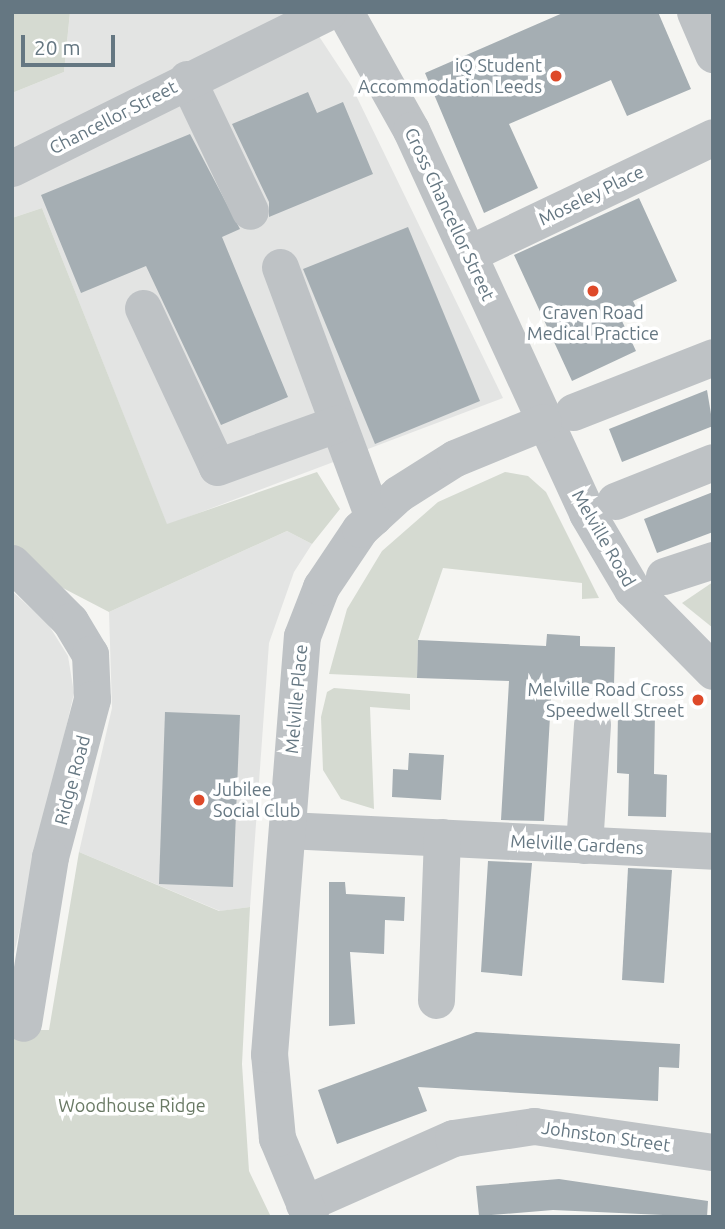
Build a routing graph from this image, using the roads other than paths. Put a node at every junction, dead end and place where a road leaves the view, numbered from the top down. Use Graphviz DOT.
graph roads {
  1 [pos="327,12"];
  2 [pos="345,12"];
  3 [pos="695,12"];
  4 [pos="713,54"];
  5 [pos="187,79"];
  6 [pos="713,137"];
  7 [pos="12,168"];
  8 [pos="250,211"];
  9 [pos="470,253"];
  10 [pos="280,267"];
  11 [pos="143,308"];
  12 [pos="713,358"];
  13 [pos="558,417"];
  14 [pos="336,424"];
  15 [pos="713,462"];
  16 [pos="615,501"];
  17 [pos="373,517"];
  18 [pos="713,560"];
  19 [pos="12,563"];
  20 [pos="664,576"];
  21 [pos="713,671"];
  22 [pos="592,724"];
  23 [pos="287,830"];
  24 [pos="442,838"];
  25 [pos="584,845"];
  26 [pos="713,851"];
  27 [pos="436,1000"];
  28 [pos="23,1023"];
  29 [pos="713,1152"];
  30 [pos="307,1210"];
  1 -- 5 [label="street, Chancellor Street"];
  2 -- 9 [label="street, Cross Chancellor Street"];
  3 -- 4 [label="street"];
  5 -- 7 [label="street, Chancellor Street"];
  5 -- 8 [label="street"];
  6 -- 9 [label="street, Moseley Place"];
  9 -- 13 [label="street, Cross Chancellor Street"];
  10 -- 14 [label="street"];
  11 -- 14 [label="street"];
  12 -- 13 [label="street, Melville Place"];
  13 -- 17 [label="street, Melville Place"];
  13 -- 21 [label="street, Melville Road"];
  14 -- 17 [label="street"];
  15 -- 16 [label="street"];
  17 -- 23 [label="street, Melville Place"];
  18 -- 20 [label="street"];
  19 -- 28 [label="street, Ridge Road"];
  22 -- 25 [label="street"];
  23 -- 24 [label="street, Melville Gardens"];
  23 -- 30 [label="street, Melville Place"];
  24 -- 25 [label="street, Melville Gardens"];
  24 -- 27 [label="street"];
  25 -- 26 [label="street, Melville Gardens"];
  29 -- 30 [label="street, Johnston Street"];
}
